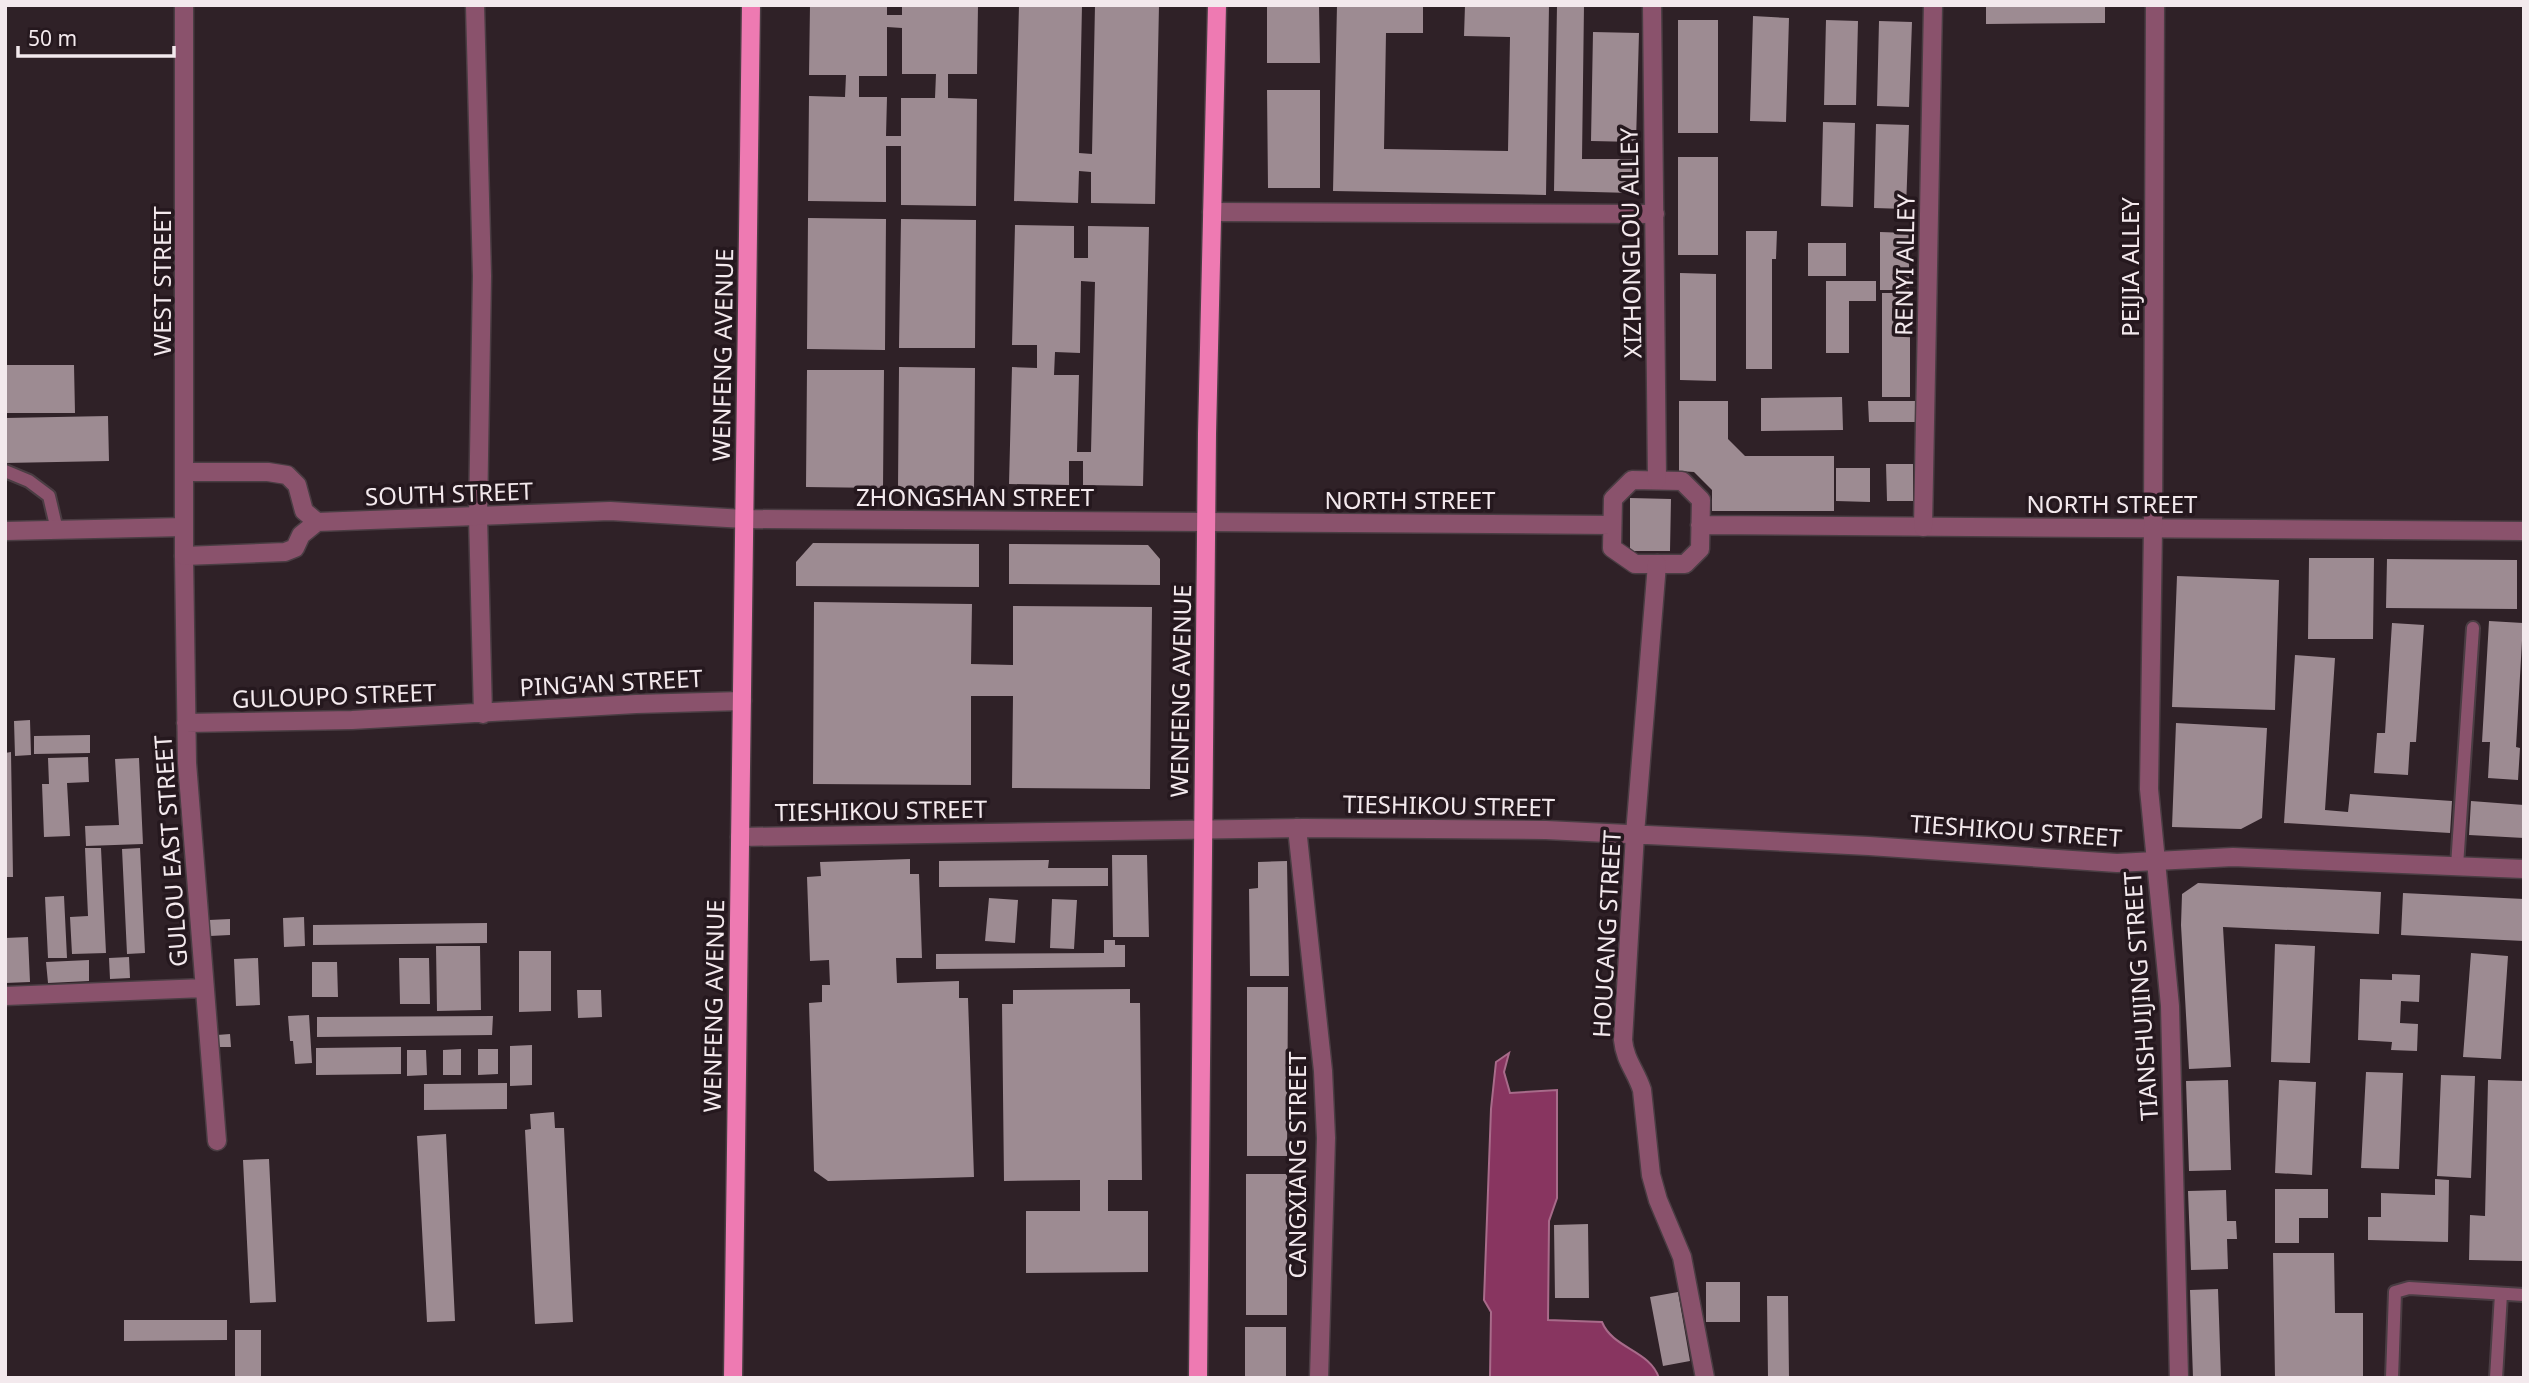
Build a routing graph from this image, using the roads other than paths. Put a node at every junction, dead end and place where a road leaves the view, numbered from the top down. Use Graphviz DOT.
graph roads {
  1 [pos="184,5"];
  2 [pos="475,5"];
  3 [pos="751,5"];
  4 [pos="1217,5"];
  5 [pos="1652,5"];
  6 [pos="1933,5"];
  7 [pos="2155,5"];
  8 [pos="1212,212"];
  9 [pos="1655,214"];
  10 [pos="5,471"];
  11 [pos="184,472"];
  12 [pos="1657,481"];
  13 [pos="478,516"];
  14 [pos="744,519"];
  15 [pos="317,522"];
  16 [pos="1207,522"];
  17 [pos="1612,525"];
  18 [pos="1700,525"];
  19 [pos="184,527"];
  20 [pos="1923,527"];
  21 [pos="2153,528"];
  22 [pos="57,530"];
  23 [pos="5,531"];
  24 [pos="2524,531"];
  25 [pos="184,556"];
  26 [pos="1657,564"];
  27 [pos="2473,628"];
  28 [pos="742,701"];
  29 [pos="483,714"];
  30 [pos="186,723"];
  31 [pos="1297,828"];
  32 [pos="1203,830"];
  33 [pos="1635,834"];
  34 [pos="740,837"];
  35 [pos="2156,862"];
  36 [pos="2457,866"];
  37 [pos="2524,869"];
  38 [pos="204,988"];
  39 [pos="5,996"];
  40 [pos="217,1142"];
  41 [pos="2501,1294"];
  42 [pos="2524,1295"];
  43 [pos="733,1378"];
  44 [pos="1198,1378"];
  45 [pos="1319,1378"];
  46 [pos="1705,1378"];
  47 [pos="2179,1378"];
  48 [pos="2392,1378"];
  49 [pos="2496,1378"];
  1 -- 11 [label="street, WEST STREET"];
  2 -- 13 [label="street"];
  3 -- 14 [label="main road, WENFENG AVENUE"];
  4 -- 8 [label="main road, WENFENG AVENUE"];
  5 -- 9 [label="street, XIZHONGLOU ALLEY"];
  6 -- 20 [label="street, RENYI ALLEY"];
  7 -- 21 [label="street, PEIJIA ALLEY"];
  8 -- 9 [label="street"];
  8 -- 16 [label="main road, WENFENG AVENUE"];
  9 -- 12 [label="street, XIZHONGLOU ALLEY"];
  10 -- 22 [label="lane"];
  11 -- 15 [label="street"];
  11 -- 19 [label="street, WEST STREET"];
  12 -- 17 [label="street"];
  12 -- 18 [label="street"];
  13 -- 14 [label="street, SOUTH STREET"];
  13 -- 15 [label="street, SOUTH STREET"];
  13 -- 29 [label="street"];
  14 -- 16 [label="street, ZHONGSHAN STREET"];
  14 -- 28 [label="main road, WENFENG AVENUE"];
  15 -- 25 [label="street"];
  16 -- 17 [label="street, NORTH STREET"];
  16 -- 32 [label="main road, WENFENG AVENUE"];
  17 -- 26 [label="street"];
  18 -- 20 [label="street, NORTH STREET"];
  18 -- 26 [label="street"];
  19 -- 22 [label="street"];
  19 -- 25 [label="street, WEST STREET"];
  20 -- 21 [label="street, NORTH STREET"];
  21 -- 24 [label="street, NORTH STREET"];
  21 -- 35 [label="street, TIANSHUIJING STREET"];
  22 -- 23 [label="street"];
  25 -- 30 [label="street, GULOU EAST STREET"];
  26 -- 33 [label="street, HOUCANG STREET"];
  27 -- 36 [label="lane"];
  28 -- 29 [label="street, PING'AN STREET"];
  28 -- 34 [label="main road, WENFENG AVENUE"];
  29 -- 30 [label="street, GULOUPO STREET"];
  30 -- 38 [label="street, GULOU EAST STREET"];
  31 -- 32 [label="street, TIESHIKOU STREET"];
  31 -- 33 [label="street, TIESHIKOU STREET"];
  31 -- 45 [label="street, CANGXIANG STREET"];
  32 -- 34 [label="street, TIESHIKOU STREET"];
  32 -- 44 [label="main road, WENFENG AVENUE"];
  33 -- 35 [label="street, TIESHIKOU STREET"];
  33 -- 46 [label="street, HOUCANG STREET"];
  34 -- 43 [label="main road, WENFENG AVENUE"];
  35 -- 36 [label="street, TIESHIKOU STREET"];
  35 -- 47 [label="street, TIANSHUIJING STREET"];
  36 -- 37 [label="street, TIESHIKOU STREET"];
  38 -- 39 [label="street"];
  38 -- 40 [label="street, GULOU EAST STREET"];
  41 -- 42 [label="lane"];
  41 -- 48 [label="lane"];
  41 -- 49 [label="lane"];
}
